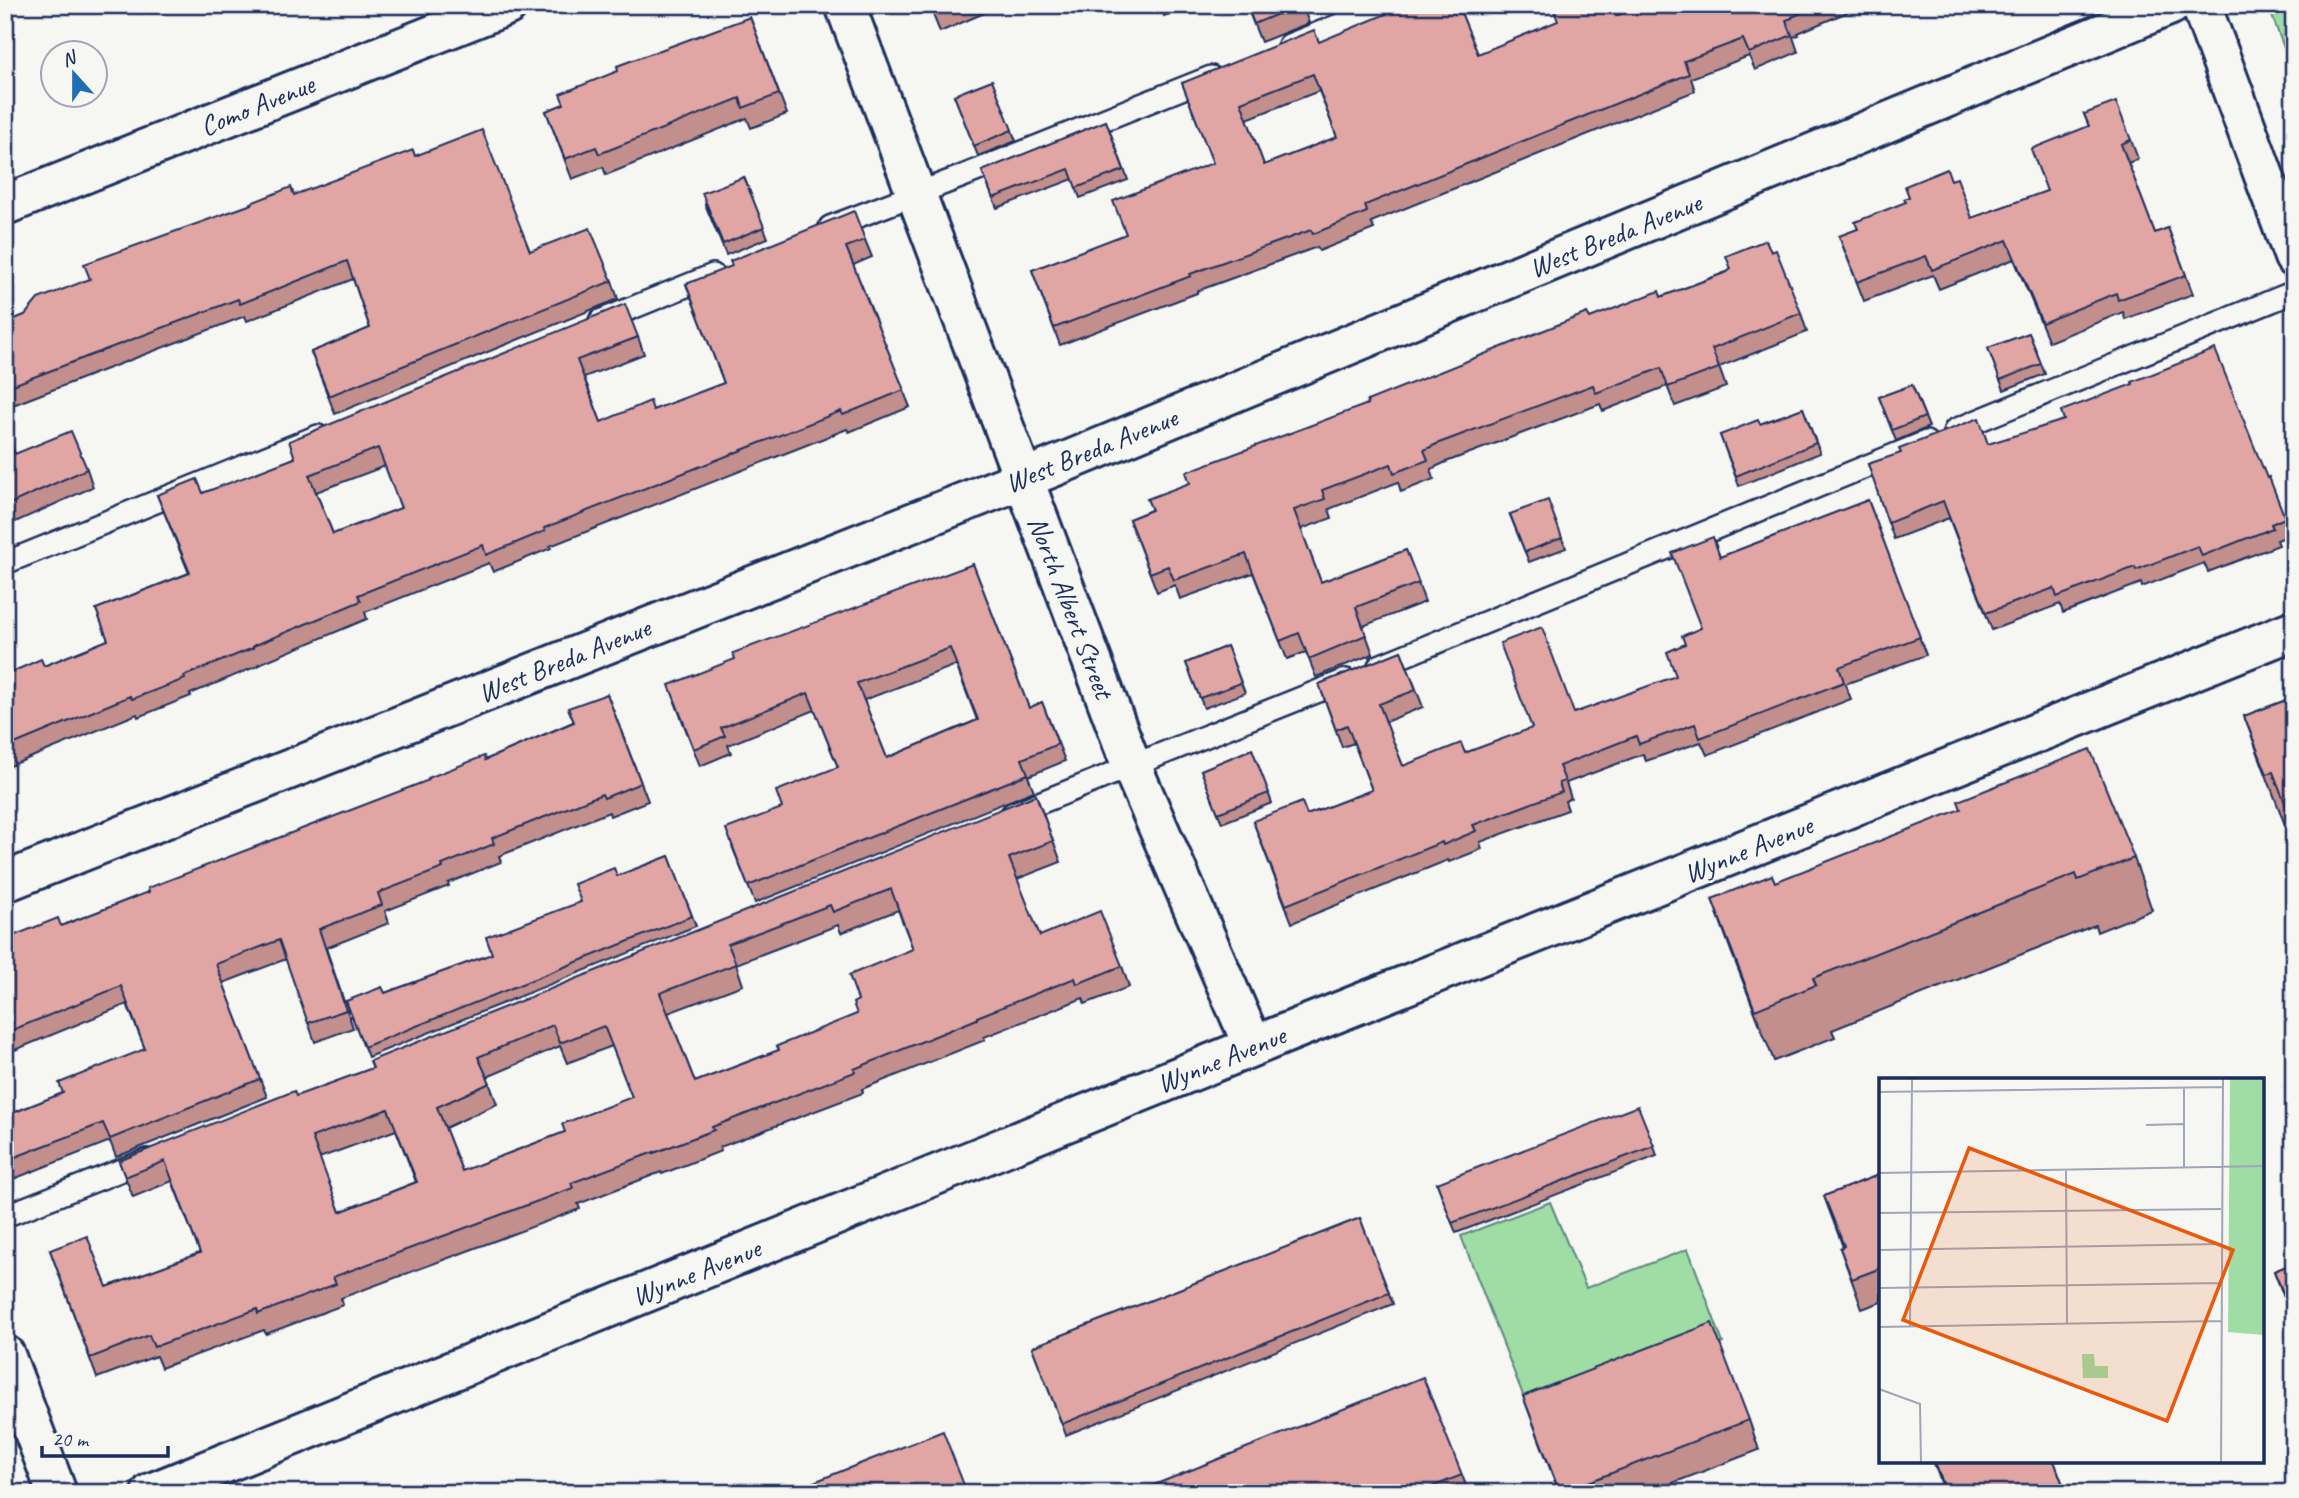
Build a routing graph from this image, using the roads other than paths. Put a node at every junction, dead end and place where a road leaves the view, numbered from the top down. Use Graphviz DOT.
graph roads {
  1 [pos="508,5"];
  2 [pos="845,5"];
  3 [pos="1389,5"];
  4 [pos="2171,5"];
  5 [pos="2201,5"];
  6 [pos="1273,52"];
  7 [pos="1234,68"];
  8 [pos="916,193"];
  9 [pos="5,205"];
  10 [pos="812,234"];
  11 [pos="2294,257"];
  12 [pos="735,266"];
  13 [pos="2294,292"];
  14 [pos="581,328"];
  15 [pos="338,427"];
  16 [pos="1022,478"];
  17 [pos="5,563"];
  18 [pos="2294,630"];
  19 [pos="1132,767"];
  20 [pos="991,823"];
  21 [pos="5,883"];
  22 [pos="1252,1046"];
  23 [pos="162,1154"];
  24 [pos="5,1216"];
  25 [pos="5,1355"];
  26 [pos="57,1493"];
  27 [pos="150,1493"];
  1 -- 9 [label="street, Como Avenue"];
  2 -- 8 [label="street, North Albert Street"];
  3 -- 6 [label="lane"];
  4 -- 16 [label="street, West Breda Avenue"];
  5 -- 11 [label="street"];
  7 -- 8 [label="lane"];
  8 -- 10 [label="lane"];
  8 -- 16 [label="street, North Albert Street"];
  12 -- 14 [label="lane"];
  13 -- 19 [label="lane"];
  15 -- 17 [label="lane"];
  16 -- 19 [label="street, North Albert Street"];
  16 -- 21 [label="street, West Breda Avenue"];
  18 -- 22 [label="street, Wynne Avenue"];
  19 -- 20 [label="lane"];
  19 -- 22 [label="street, North Albert Street"];
  22 -- 27 [label="street, Wynne Avenue"];
  23 -- 24 [label="lane"];
  25 -- 26 [label="street"];
}
